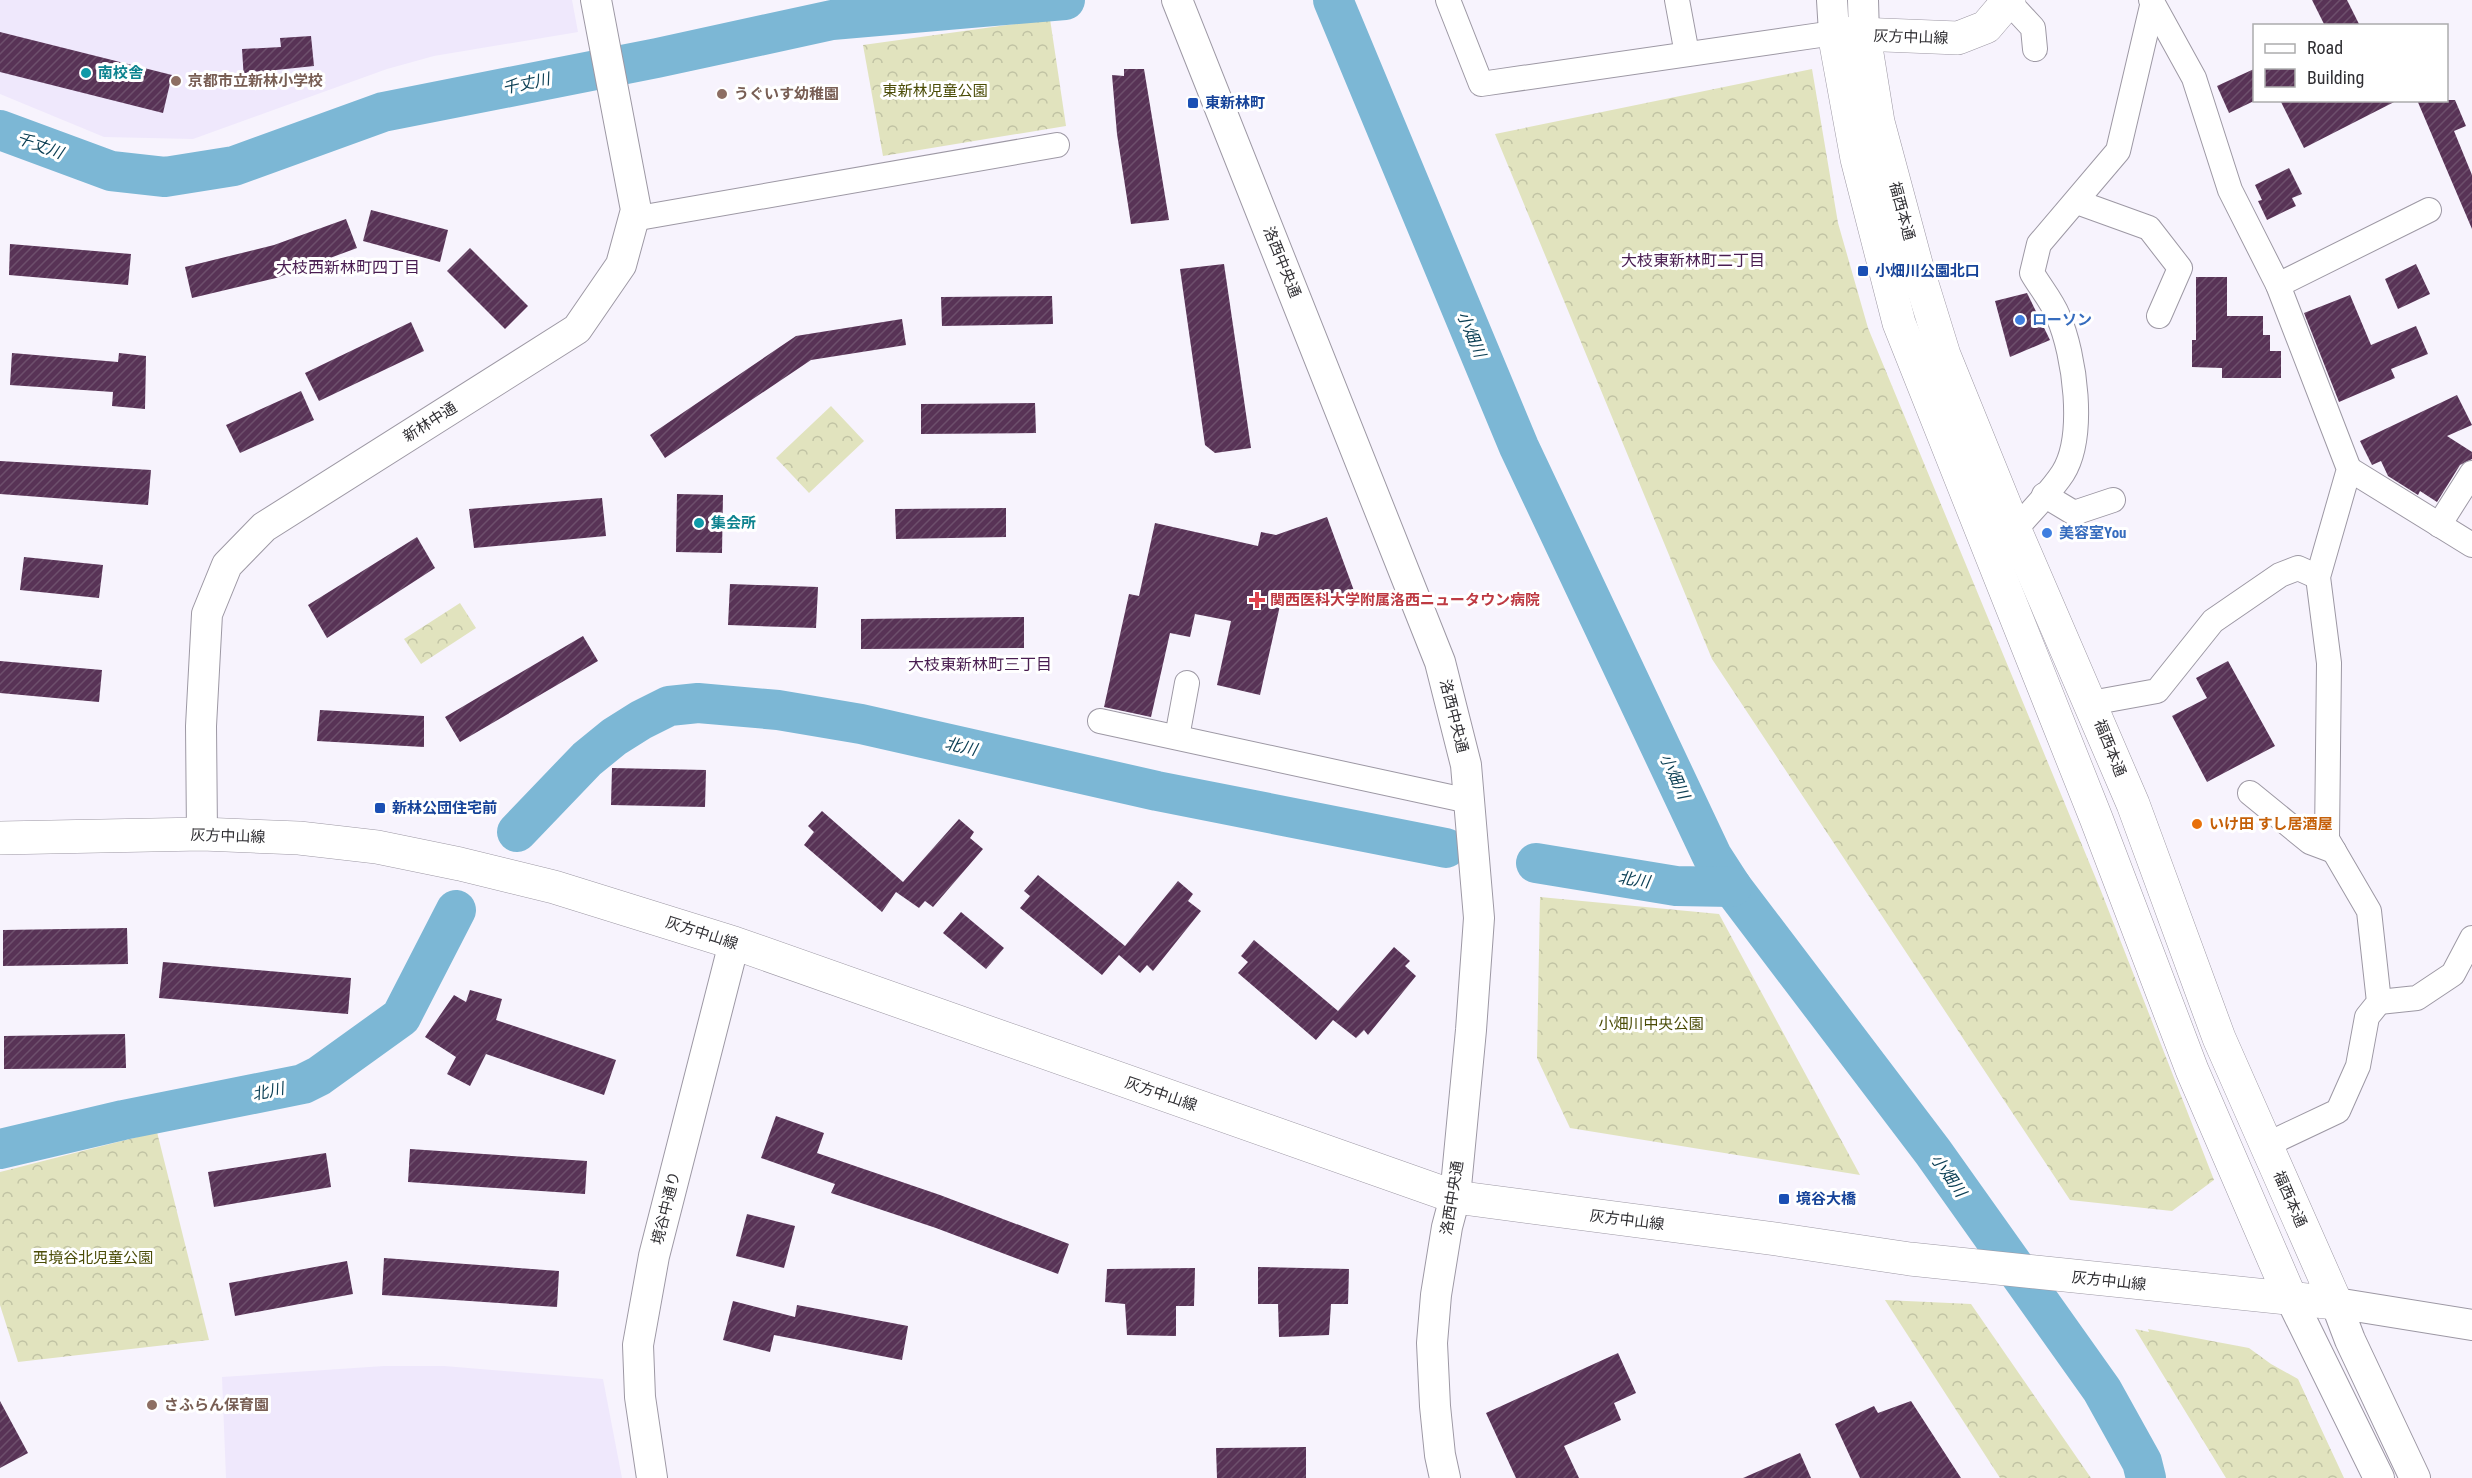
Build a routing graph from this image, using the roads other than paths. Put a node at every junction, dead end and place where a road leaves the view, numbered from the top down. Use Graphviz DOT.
graph roads {
  1 [pos="596,0"];
  2 [pos="1448,0"];
  3 [pos="1677,0"];
  4 [pos="1832,0"];
  5 [pos="1863,0"];
  6 [pos="2008,1"];
  7 [pos="2152,3"];
  8 [pos="1180,9"];
  9 [pos="1849,34"];
  10 [pos="2035,49"];
  11 [pos="1687,54"];
  12 [pos="1057,145"];
  13 [pos="2077,202"];
  14 [pos="2429,210"];
  15 [pos="633,219"];
  16 [pos="2278,285"];
  17 [pos="2159,316"];
  18 [pos="2349,470"];
  19 [pos="2472,473"];
  20 [pos="2044,495"];
  21 [pos="2113,500"];
  22 [pos="2439,525"];
  23 [pos="2015,530"];
  24 [pos="2472,546"];
  25 [pos="2318,576"];
  26 [pos="1187,683"];
  27 [pos="2091,703"];
  28 [pos="1100,721"];
  29 [pos="1177,737"];
  30 [pos="2250,793"];
  31 [pos="1469,801"];
  32 [pos="202,834"];
  33 [pos="0,838"];
  34 [pos="2334,851"];
  35 [pos="2472,938"];
  36 [pos="734,943"];
  37 [pos="2379,1002"];
  38 [pos="2266,1145"];
  39 [pos="1455,1197"];
  40 [pos="2291,1299"];
  41 [pos="2336,1303"];
  42 [pos="2472,1325"];
  43 [pos="652,1478"];
  44 [pos="1445,1478"];
  45 [pos="2379,1478"];
  46 [pos="2415,1478"];
  1 -- 15 [label="street, 新林中通"];
  2 -- 11 [label="street"];
  3 -- 11 [label="street"];
  4 -- 9 [label="street, 福西本通"];
  5 -- 9 [label="street, 福西本通"];
  6 -- 9 [label="main road, 灰方中山線"];
  6 -- 10 [label="street"];
  7 -- 13 [label="street"];
  7 -- 16 [label="street"];
  8 -- 31 [label="street, 洛西中央通"];
  9 -- 11 [label="street"];
  9 -- 23 [label="main road, 福西本通"];
  9 -- 40 [label="main road, 福西本通"];
  12 -- 15 [label="street"];
  13 -- 17 [label="street"];
  13 -- 20 [label="street"];
  14 -- 16 [label="street"];
  15 -- 32 [label="street, 新林中通"];
  16 -- 18 [label="street"];
  18 -- 22 [label="street"];
  18 -- 25 [label="street"];
  19 -- 22 [label="street"];
  20 -- 21 [label="street"];
  20 -- 23 [label="street"];
  22 -- 24 [label="street"];
  23 -- 27 [label="main road, 福西本通"];
  25 -- 27 [label="street"];
  25 -- 34 [label="street"];
  26 -- 29 [label="street"];
  27 -- 38 [label="main road, 福西本通"];
  28 -- 29 [label="street"];
  29 -- 31 [label="street"];
  30 -- 34 [label="street"];
  31 -- 39 [label="street, 洛西中央通"];
  32 -- 33 [label="main road, 灰方中山線"];
  32 -- 36 [label="main road, 灰方中山線"];
  34 -- 37 [label="street"];
  35 -- 37 [label="street"];
  36 -- 39 [label="main road, 灰方中山線"];
  36 -- 43 [label="street, 境谷中通り"];
  37 -- 38 [label="street"];
  38 -- 41 [label="main road, 福西本通"];
  39 -- 40 [label="main road, 灰方中山線"];
  39 -- 44 [label="street, 洛西中央通"];
  40 -- 41 [label="main road, 灰方中山線"];
  40 -- 45 [label="street, 福西本通"];
  41 -- 42 [label="street"];
  41 -- 46 [label="street, 福西本通"];
}
